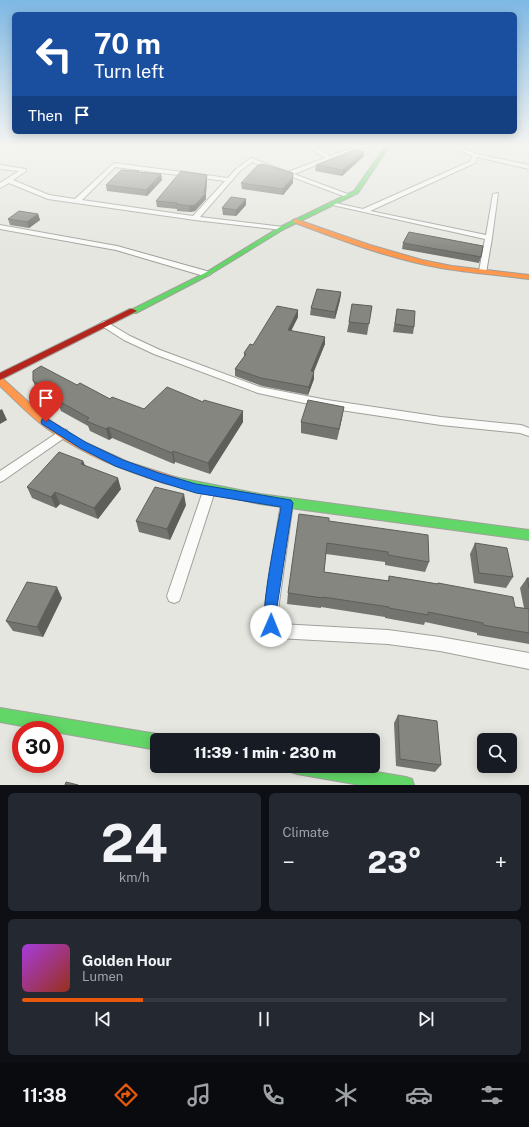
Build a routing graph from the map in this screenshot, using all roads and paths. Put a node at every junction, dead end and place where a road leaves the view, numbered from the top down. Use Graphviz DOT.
graph roads {
  1 [pos="229,180"];
  2 [pos="9,181"];
  3 [pos="98,181"];
  4 [pos="306,181"];
  5 [pos="364,181"];
  6 [pos="432,181"];
  7 [pos="496,194"];
  8 [pos="348,196"];
  9 [pos="77,201"];
  10 [pos="332,204"];
  11 [pos="364,211"];
  12 [pos="195,218"];
  13 [pos="295,221"];
  14 [pos="0,227"];
  15 [pos="282,228"];
  16 [pos="489,238"];
  17 [pos="483,271"];
  18 [pos="207,274"];
  19 [pos="529,277"];
  20 [pos="106,324"];
  21 [pos="0,377"];
  22 [pos="529,432"];
  23 [pos="63,433"];
  24 [pos="0,477"];
  25 [pos="209,491"];
  26 [pos="287,503"];
  27 [pos="529,535"];
  28 [pos="174,596"];
  29 [pos="529,661"];
  30 [pos="0,715"];
  31 [pos="150,741"];
  32 [pos="337,773"];
  33 [pos="406,785"];
  1 -- 12 [label="street"];
  2 -- 9 [label="street"];
  3 -- 9 [label="street"];
  4 -- 8 [label="street"];
  5 -- 8 [label="street"];
  6 -- 11 [label="street"];
  7 -- 16 [label="street"];
  8 -- 10 [label="street"];
  9 -- 12 [label="street"];
  10 -- 11 [label="street"];
  10 -- 13 [label="street"];
  11 -- 16 [label="street"];
  12 -- 15 [label="street"];
  13 -- 15 [label="street"];
  13 -- 17 [label="street"];
  14 -- 18 [label="street"];
  15 -- 18 [label="street"];
  16 -- 17 [label="street"];
  17 -- 19 [label="street"];
  18 -- 20 [label="street"];
  20 -- 21 [label="street"];
  20 -- 22 [label="street"];
  21 -- 23 [label="street"];
  23 -- 24 [label="street"];
  23 -- 25 [label="street"];
  25 -- 26 [label="street"];
  25 -- 28 [label="street"];
  26 -- 27 [label="street"];
  26 -- 29 [label="street"];
  30 -- 31 [label="street"];
  32 -- 33 [label="street"];
}
